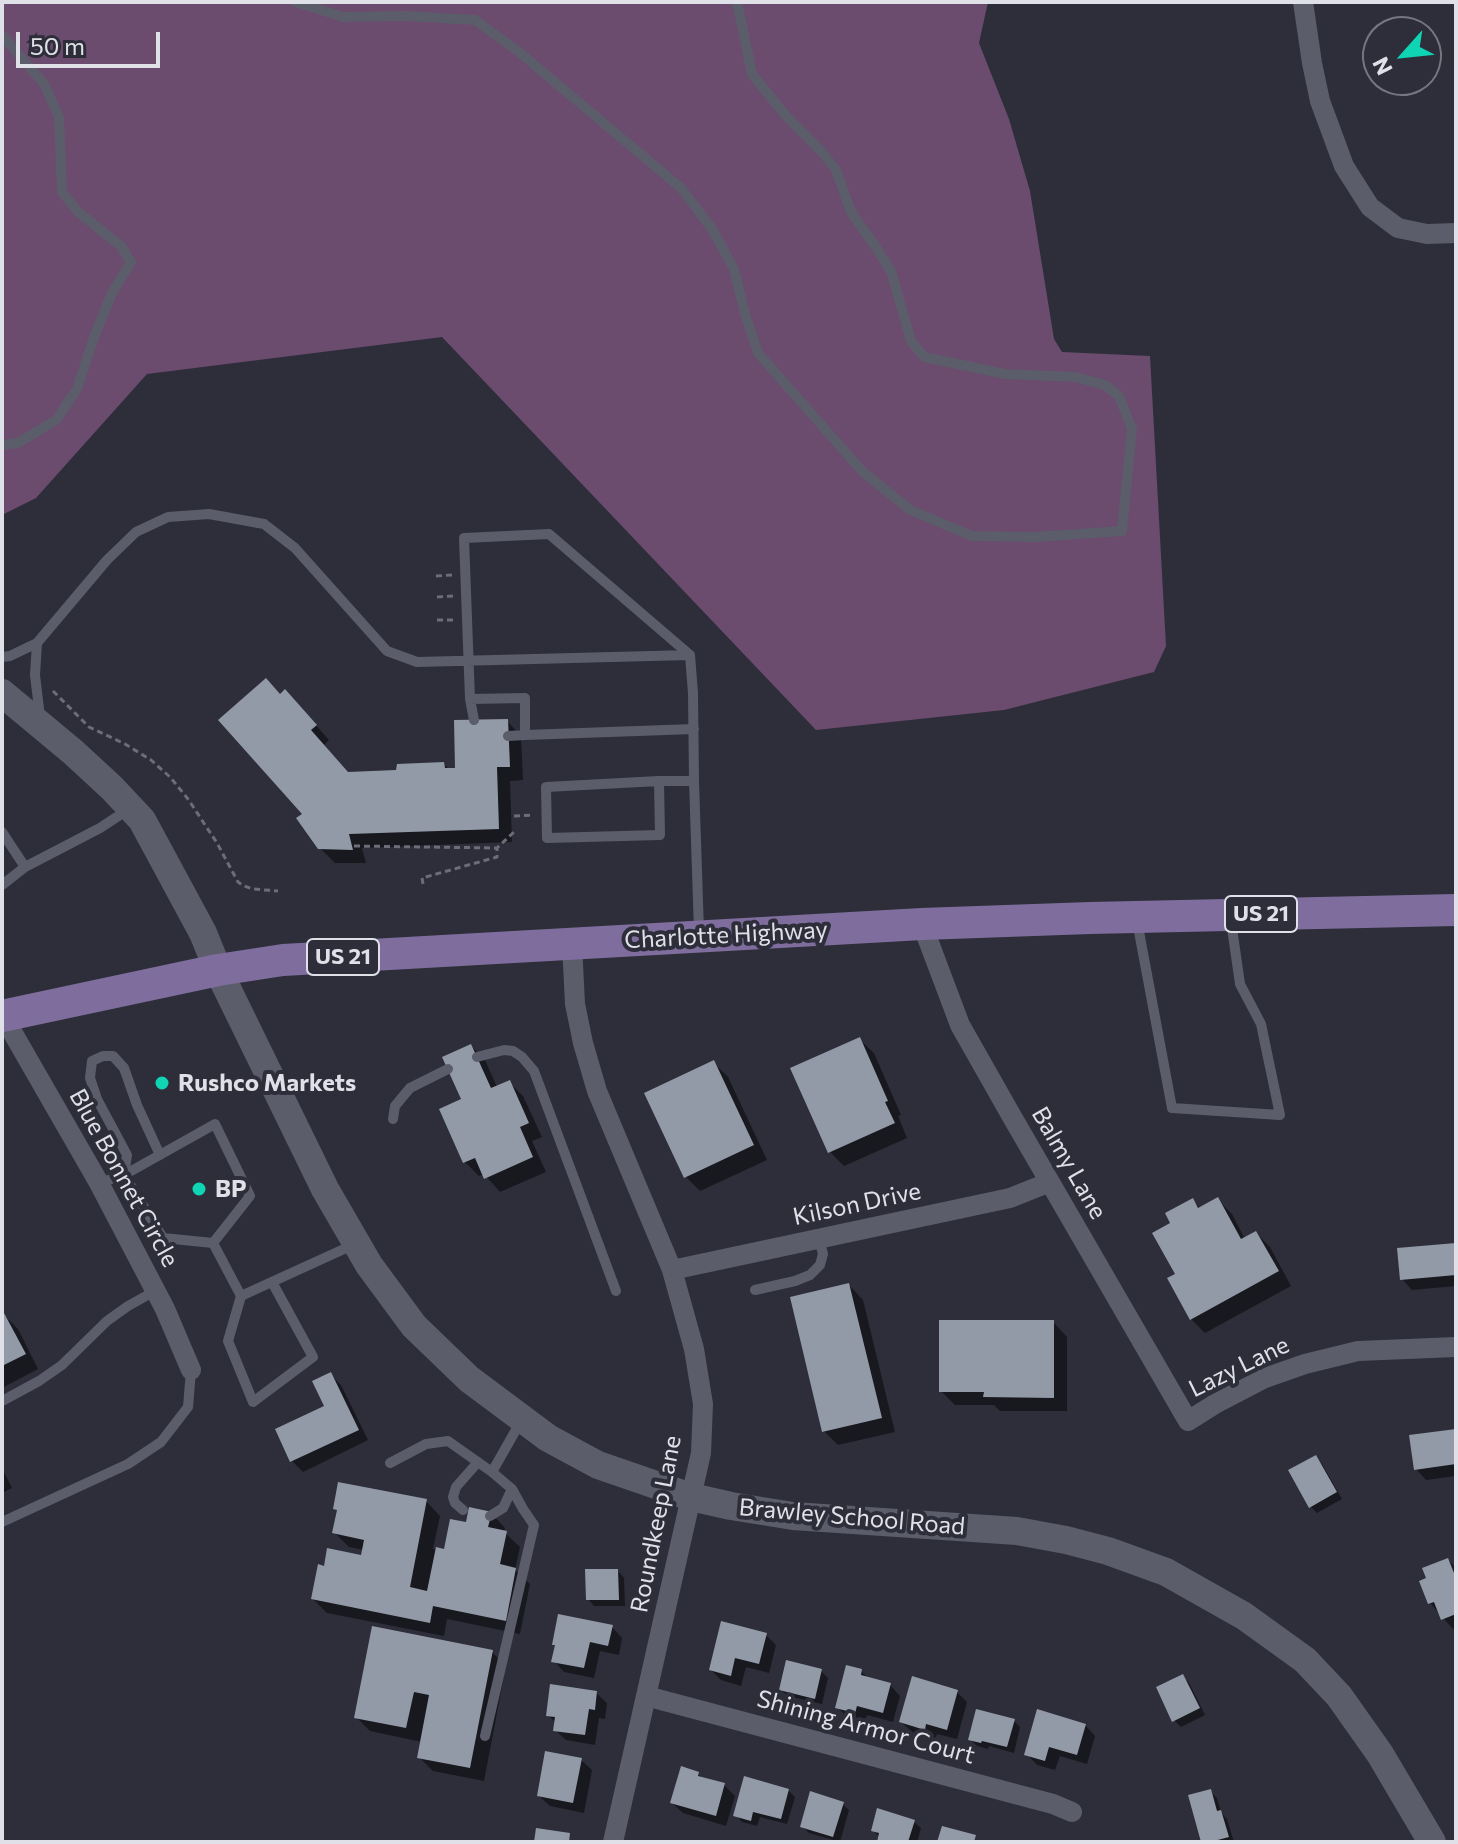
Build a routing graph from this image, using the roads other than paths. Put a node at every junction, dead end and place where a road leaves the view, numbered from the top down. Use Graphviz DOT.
graph roads {
  1 [pos="296,2"];
  2 [pos="737,2"];
  3 [pos="1303,2"];
  4 [pos="2,35"];
  5 [pos="1456,233"];
  6 [pos="2,445"];
  7 [pos="37,643"];
  8 [pos="690,655"];
  9 [pos="2,657"];
  10 [pos="469,660"];
  11 [pos="2,693"];
  12 [pos="470,699"];
  13 [pos="474,720"];
  14 [pos="41,726"];
  15 [pos="694,729"];
  16 [pos="525,735"];
  17 [pos="508,736"];
  18 [pos="659,781"];
  19 [pos="694,781"];
  20 [pos="130,808"];
  21 [pos="2,832"];
  22 [pos="25,867"];
  23 [pos="2,885"];
  24 [pos="1456,910"];
  25 [pos="1230,915"];
  26 [pos="1136,917"];
  27 [pos="922,924"];
  28 [pos="700,937"];
  29 [pos="572,944"];
  30 [pos="218,970"];
  31 [pos="3,1016"];
  32 [pos="477,1057"];
  33 [pos="448,1069"];
  34 [pos="393,1119"];
  35 [pos="160,1155"];
  36 [pos="124,1175"];
  37 [pos="1050,1182"];
  38 [pos="99,1183"];
  39 [pos="819,1239"];
  40 [pos="213,1243"];
  41 [pos="357,1243"];
  42 [pos="672,1270"];
  43 [pos="272,1282"];
  44 [pos="755,1290"];
  45 [pos="155,1291"];
  46 [pos="616,1291"];
  47 [pos="241,1296"];
  48 [pos="1456,1347"];
  49 [pos="191,1370"];
  50 [pos="2,1401"];
  51 [pos="522,1420"];
  52 [pos="1188,1421"];
  53 [pos="478,1462"];
  54 [pos="390,1463"];
  55 [pos="492,1472"];
  56 [pos="512,1489"];
  57 [pos="691,1497"];
  58 [pos="463,1510"];
  59 [pos="490,1516"];
  60 [pos="2,1522"];
  61 [pos="646,1696"];
  62 [pos="485,1736"];
  63 [pos="1072,1812"];
  64 [pos="613,1842"];
  65 [pos="1432,1842"];
  1 -- 2 [label="lane"];
  3 -- 5 [label="street"];
  4 -- 6 [label="lane"];
  7 -- 9 [label="lane"];
  7 -- 10 [label="lane"];
  7 -- 14 [label="lane"];
  8 -- 10 [label="lane"];
  8 -- 10 [label="lane"];
  8 -- 15 [label="lane"];
  10 -- 12 [label="lane"];
  11 -- 14 [label="main road, Brawley School Road"];
  12 -- 13 [label="lane"];
  12 -- 16 [label="lane"];
  14 -- 20 [label="main road, Brawley School Road"];
  15 -- 16 [label="lane"];
  15 -- 19 [label="lane"];
  16 -- 17 [label="lane"];
  18 -- 18 [label="lane"];
  18 -- 19 [label="lane"];
  19 -- 28 [label="lane"];
  20 -- 22 [label="lane"];
  20 -- 30 [label="main road, Brawley School Road"];
  21 -- 22 [label="lane"];
  22 -- 23 [label="lane"];
  24 -- 25 [label="main road, Charlotte Highway / US 21"];
  25 -- 26 [label="main road, Charlotte Highway / US 21"];
  25 -- 26 [label="lane"];
  26 -- 27 [label="main road, Charlotte Highway / US 21"];
  27 -- 28 [label="main road, Charlotte Highway / US 21"];
  27 -- 37 [label="street, Balmy Lane"];
  28 -- 29 [label="main road, Charlotte Highway / US 21"];
  29 -- 30 [label="main road, Charlotte Highway / US 21"];
  29 -- 42 [label="street, Roundkeep Lane"];
  30 -- 31 [label="main road, Charlotte Highway / US 21"];
  30 -- 41 [label="main road, Brawley School Road"];
  31 -- 38 [label="street, Blue Bonnet Circle"];
  32 -- 46 [label="lane"];
  33 -- 34 [label="lane"];
  35 -- 36 [label="lane"];
  35 -- 36 [label="lane"];
  35 -- 40 [label="lane"];
  36 -- 38 [label="lane"];
  36 -- 40 [label="lane"];
  37 -- 39 [label="street, Kilson Drive"];
  37 -- 52 [label="street, Balmy Lane"];
  38 -- 45 [label="street, Blue Bonnet Circle"];
  39 -- 42 [label="street, Kilson Drive"];
  39 -- 44 [label="lane"];
  40 -- 47 [label="lane"];
  41 -- 43 [label="lane"];
  41 -- 51 [label="main road, Brawley School Road"];
  42 -- 57 [label="street, Roundkeep Lane"];
  43 -- 47 [label="lane"];
  43 -- 47 [label="lane"];
  45 -- 49 [label="street, Blue Bonnet Circle"];
  45 -- 50 [label="lane"];
  48 -- 52 [label="street, Lazy Lane"];
  49 -- 60 [label="lane"];
  51 -- 55 [label="lane"];
  51 -- 57 [label="main road, Brawley School Road"];
  53 -- 54 [label="lane"];
  53 -- 55 [label="lane"];
  53 -- 58 [label="lane"];
  55 -- 56 [label="lane"];
  56 -- 59 [label="lane"];
  56 -- 62 [label="lane"];
  57 -- 61 [label="street, Roundkeep Lane"];
  57 -- 65 [label="main road, Brawley School Road"];
  61 -- 63 [label="street, Shining Armor Court"];
  61 -- 64 [label="street, Roundkeep Lane"];
}
